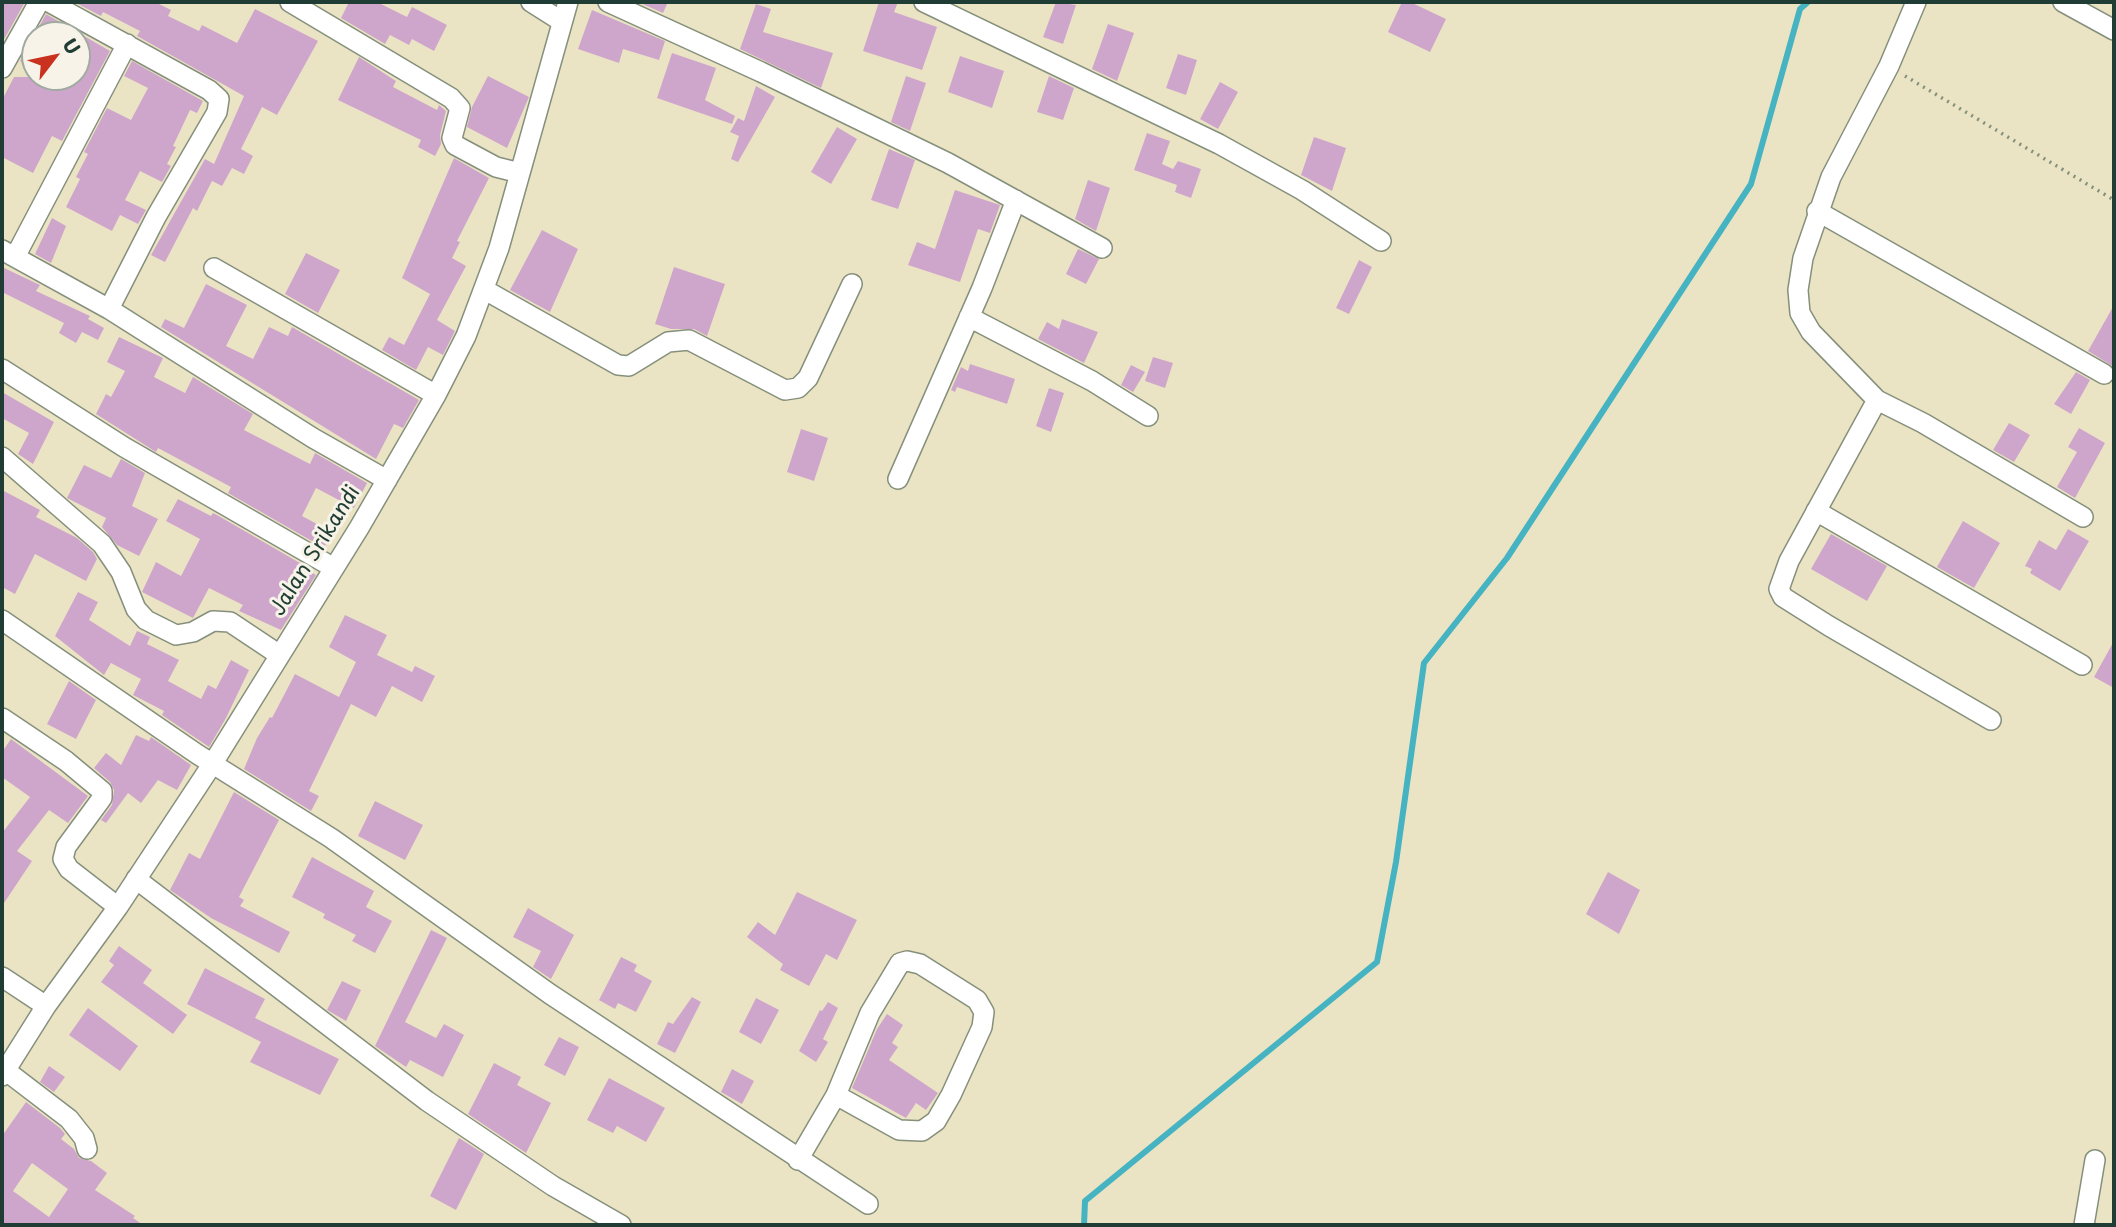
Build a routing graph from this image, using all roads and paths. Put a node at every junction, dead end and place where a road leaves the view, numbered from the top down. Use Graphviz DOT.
graph roads {
  1 [pos="39,2"];
  2 [pos="50,2"];
  3 [pos="290,2"];
  4 [pos="531,2"];
  5 [pos="568,2"];
  6 [pos="608,2"];
  7 [pos="924,2"];
  8 [pos="1916,2"];
  9 [pos="2063,2"];
  10 [pos="561,21"];
  11 [pos="2114,30"];
  12 [pos="127,44"];
  13 [pos="1889,66"];
  14 [pos="2,68"];
  15 [pos="520,173"];
  16 [pos="1016,200"];
  17 [pos="2114,200"];
  18 [pos="1817,211"];
  19 [pos="1381,241"];
  20 [pos="1102,248"];
  21 [pos="8,254"];
  22 [pos="214,268"];
  23 [pos="852,284"];
  24 [pos="485,290"];
  25 [pos="109,309"];
  26 [pos="969,317"];
  27 [pos="2,369"];
  28 [pos="2104,374"];
  29 [pos="436,395"];
  30 [pos="1877,400"];
  31 [pos="1148,416"];
  32 [pos="2,457"];
  33 [pos="898,479"];
  34 [pos="387,480"];
  35 [pos="1816,511"];
  36 [pos="2083,517"];
  37 [pos="334,568"];
  38 [pos="2,620"];
  39 [pos="278,654"];
  40 [pos="2082,666"];
  41 [pos="2,718"];
  42 [pos="1991,720"];
  43 [pos="213,763"];
  44 [pos="136,880"];
  45 [pos="118,906"];
  46 [pos="2,977"];
  47 [pos="46,1006"];
  48 [pos="4,1073"];
  49 [pos="836,1095"];
  50 [pos="87,1149"];
  51 [pos="798,1160"];
  52 [pos="2095,1160"];
  53 [pos="868,1204"];
  54 [pos="621,1225"];
  55 [pos="2084,1225"];
  1 -- 14 [label="street"];
  2 -- 12 [label="street"];
  3 -- 15 [label="street"];
  4 -- 10 [label="street"];
  5 -- 10 [label="street, Jalan Srikandi"];
  6 -- 16 [label="street"];
  7 -- 19 [label="street"];
  8 -- 13 [label="street"];
  9 -- 11 [label="street"];
  10 -- 15 [label="street, Jalan Srikandi"];
  12 -- 21 [label="street"];
  12 -- 25 [label="street"];
  13 -- 17 [label="path"];
  13 -- 18 [label="street"];
  15 -- 24 [label="street, Jalan Srikandi"];
  16 -- 20 [label="street"];
  16 -- 26 [label="street"];
  18 -- 28 [label="street"];
  18 -- 30 [label="street"];
  21 -- 25 [label="street"];
  22 -- 29 [label="street"];
  23 -- 24 [label="street"];
  24 -- 29 [label="street, Jalan Srikandi"];
  25 -- 34 [label="street"];
  26 -- 31 [label="street"];
  26 -- 33 [label="street"];
  27 -- 37 [label="street"];
  29 -- 34 [label="street, Jalan Srikandi"];
  30 -- 35 [label="street"];
  30 -- 36 [label="street"];
  32 -- 39 [label="street"];
  34 -- 37 [label="street, Jalan Srikandi"];
  35 -- 40 [label="street"];
  35 -- 42 [label="street"];
  37 -- 39 [label="street, Jalan Srikandi"];
  38 -- 43 [label="street"];
  39 -- 43 [label="street, Jalan Srikandi"];
  41 -- 45 [label="street"];
  43 -- 44 [label="street, Jalan Srikandi"];
  43 -- 51 [label="street"];
  44 -- 45 [label="street, Jalan Srikandi"];
  44 -- 54 [label="street"];
  45 -- 47 [label="street, Jalan Srikandi"];
  46 -- 47 [label="street"];
  47 -- 48 [label="street, Jalan Srikandi"];
  48 -- 50 [label="street"];
  49 -- 49 [label="street"];
  49 -- 51 [label="street"];
  51 -- 53 [label="street"];
  52 -- 55 [label="street"];
}
